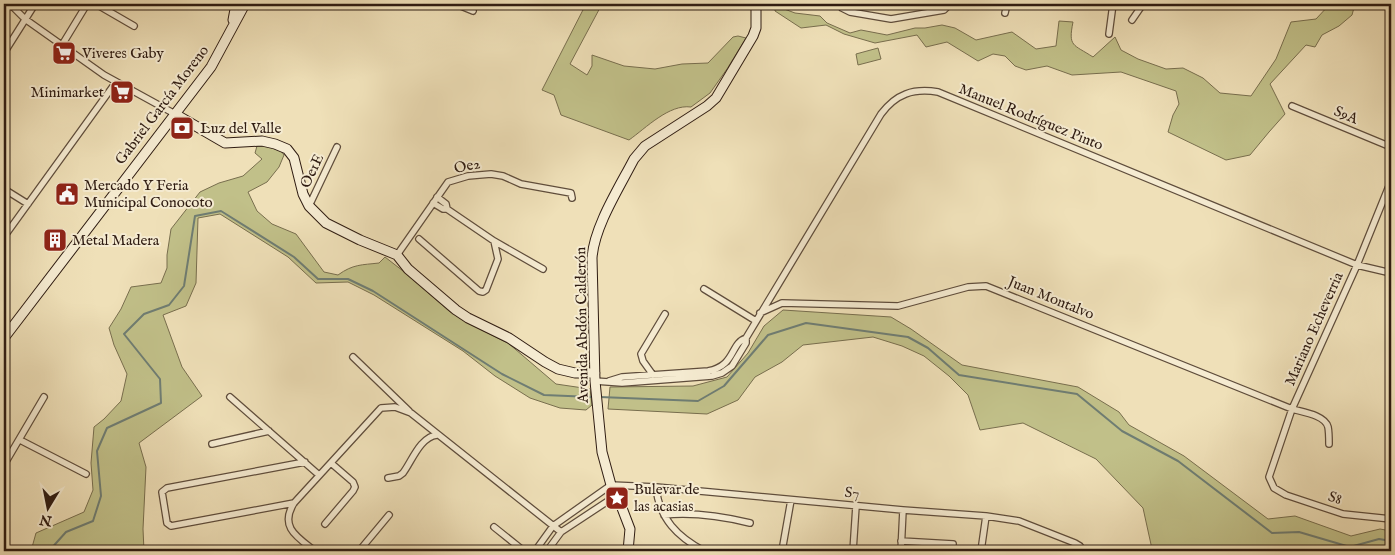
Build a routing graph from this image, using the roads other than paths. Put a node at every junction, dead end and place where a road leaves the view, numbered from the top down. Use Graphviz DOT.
graph roads {
  1 [pos="10,4"];
  2 [pos="35,4"];
  3 [pos="88,4"];
  4 [pos="96,4"];
  5 [pos="236,4"];
  6 [pos="245,4"];
  7 [pos="456,4"];
  8 [pos="756,4"];
  9 [pos="839,4"];
  10 [pos="950,4"];
  11 [pos="1006,4"];
  12 [pos="1113,4"];
  13 [pos="1143,4"];
  14 [pos="473,11"];
  15 [pos="1005,13"];
  16 [pos="26,20"];
  17 [pos="1132,20"];
  18 [pos="134,26"];
  19 [pos="1109,34"];
  20 [pos="226,39"];
  21 [pos="62,45"];
  22 [pos="4,54"];
  23 [pos="116,82"];
  24 [pos="1292,106"];
  25 [pos="175,114"];
  26 [pos="337,147"];
  27 [pos="1391,147"];
  28 [pos="1391,181"];
  29 [pos="4,189"];
  30 [pos="437,197"];
  31 [pos="572,198"];
  32 [pos="433,203"];
  33 [pos="28,204"];
  34 [pos="309,206"];
  35 [pos="447,209"];
  36 [pos="4,238"];
  37 [pos="419,239"];
  38 [pos="494,241"];
  39 [pos="511,251"];
  40 [pos="397,255"];
  41 [pos="498,259"];
  42 [pos="1357,265"];
  43 [pos="543,269"];
  44 [pos="1391,273"];
  45 [pos="704,289"];
  46 [pos="760,313"];
  47 [pos="666,314"];
  48 [pos="756,321"];
  49 [pos="4,338"];
  50 [pos="746,338"];
  51 [pos="353,357"];
  52 [pos="653,375"];
  53 [pos="595,381"];
  54 [pos="609,381"];
  55 [pos="44,397"];
  56 [pos="230,397"];
  57 [pos="1292,409"];
  58 [pos="411,413"];
  59 [pos="269,431"];
  60 [pos="437,435"];
  61 [pos="20,440"];
  62 [pos="212,444"];
  63 [pos="1329,444"];
  64 [pos="304,462"];
  65 [pos="331,463"];
  66 [pos="4,465"];
  67 [pos="86,474"];
  68 [pos="320,475"];
  69 [pos="388,478"];
  70 [pos="611,485"];
  71 [pos="656,487"];
  72 [pos="1274,488"];
  73 [pos="617,495"];
  74 [pos="791,500"];
  75 [pos="294,503"];
  76 [pos="856,506"];
  77 [pos="903,510"];
  78 [pos="664,514"];
  79 [pos="389,515"];
  80 [pos="986,516"];
  81 [pos="1391,519"];
  82 [pos="325,524"];
  83 [pos="750,524"];
  84 [pos="553,526"];
  85 [pos="494,527"];
  86 [pos="561,532"];
  87 [pos="901,541"];
  88 [pos="954,544"];
  89 [pos="315,551"];
  90 [pos="359,551"];
  91 [pos="524,551"];
  92 [pos="535,551"];
  93 [pos="547,551"];
  94 [pos="628,551"];
  95 [pos="704,551"];
  96 [pos="782,551"];
  97 [pos="853,551"];
  98 [pos="901,551"];
  99 [pos="981,551"];
  100 [pos="1083,551"];
  1 -- 16 [label="street"];
  2 -- 16 [label="street"];
  3 -- 21 [label="street"];
  4 -- 18 [label="street"];
  5 -- 20 [label="street"];
  6 -- 20 [label="street, Gabriel García Moreno"];
  7 -- 14 [label="street"];
  8 -- 53 [label="street, Avenida Abdón Calderón"];
  9 -- 10 [label="street"];
  11 -- 15 [label="street"];
  12 -- 19 [label="street"];
  13 -- 17 [label="street"];
  16 -- 21 [label="street"];
  16 -- 22 [label="street"];
  20 -- 25 [label="street, Gabriel García Moreno"];
  21 -- 23 [label="street"];
  23 -- 25 [label="street"];
  23 -- 33 [label="street"];
  24 -- 27 [label="street, S9A"];
  25 -- 34 [label="street"];
  25 -- 49 [label="street, Gabriel García Moreno"];
  26 -- 34 [label="street, Oe1E"];
  28 -- 42 [label="street, Mariano Echeverria"];
  29 -- 33 [label="street"];
  30 -- 31 [label="street, Oe2"];
  30 -- 32 [label="street, Oe2"];
  30 -- 35 [label="street"];
  32 -- 35 [label="street"];
  32 -- 40 [label="street, Oe2"];
  33 -- 36 [label="street"];
  34 -- 40 [label="street"];
  35 -- 38 [label="street"];
  37 -- 41 [label="street"];
  38 -- 39 [label="street"];
  38 -- 41 [label="street"];
  39 -- 41 [label="street"];
  39 -- 43 [label="street"];
  40 -- 53 [label="street"];
  42 -- 44 [label="street, Manuel Rodríguez Pinto"];
  42 -- 46 [label="street, Manuel Rodríguez Pinto"];
  42 -- 57 [label="street, Mariano Echeverria"];
  45 -- 48 [label="street"];
  46 -- 48 [label="street"];
  46 -- 57 [label="street, Juan Montalvo"];
  47 -- 52 [label="street"];
  48 -- 50 [label="street"];
  50 -- 52 [label="street"];
  50 -- 54 [label="street"];
  51 -- 58 [label="street"];
  52 -- 54 [label="street"];
  53 -- 54 [label="street"];
  53 -- 70 [label="street, Avenida Abdón Calderón"];
  55 -- 61 [label="street"];
  56 -- 59 [label="street"];
  57 -- 63 [label="street, Juan Montalvo"];
  57 -- 72 [label="street, Mariano Echeverria"];
  58 -- 60 [label="street"];
  58 -- 65 [label="street"];
  59 -- 62 [label="street"];
  59 -- 64 [label="street"];
  60 -- 69 [label="street"];
  60 -- 84 [label="street"];
  61 -- 66 [label="street"];
  61 -- 67 [label="street"];
  64 -- 68 [label="street"];
  64 -- 75 [label="street"];
  65 -- 68 [label="street"];
  65 -- 82 [label="street"];
  68 -- 75 [label="street"];
  70 -- 71 [label="street, S7"];
  70 -- 73 [label="street, Avenida Abdón Calderón"];
  70 -- 84 [label="street"];
  71 -- 74 [label="street, S7"];
  71 -- 78 [label="street"];
  72 -- 81 [label="street, S8"];
  73 -- 86 [label="street"];
  73 -- 94 [label="street, Avenida Abdón Calderón"];
  74 -- 76 [label="street, S7"];
  74 -- 96 [label="street"];
  75 -- 89 [label="street"];
  76 -- 77 [label="street, S7"];
  76 -- 97 [label="street"];
  77 -- 80 [label="street, S7"];
  77 -- 87 [label="street"];
  78 -- 83 [label="street"];
  78 -- 95 [label="street"];
  79 -- 90 [label="street"];
  80 -- 99 [label="street"];
  80 -- 100 [label="street, S7"];
  84 -- 86 [label="street"];
  84 -- 92 [label="street"];
  85 -- 91 [label="street"];
  86 -- 93 [label="street"];
  87 -- 88 [label="street"];
  87 -- 98 [label="street"];
}
